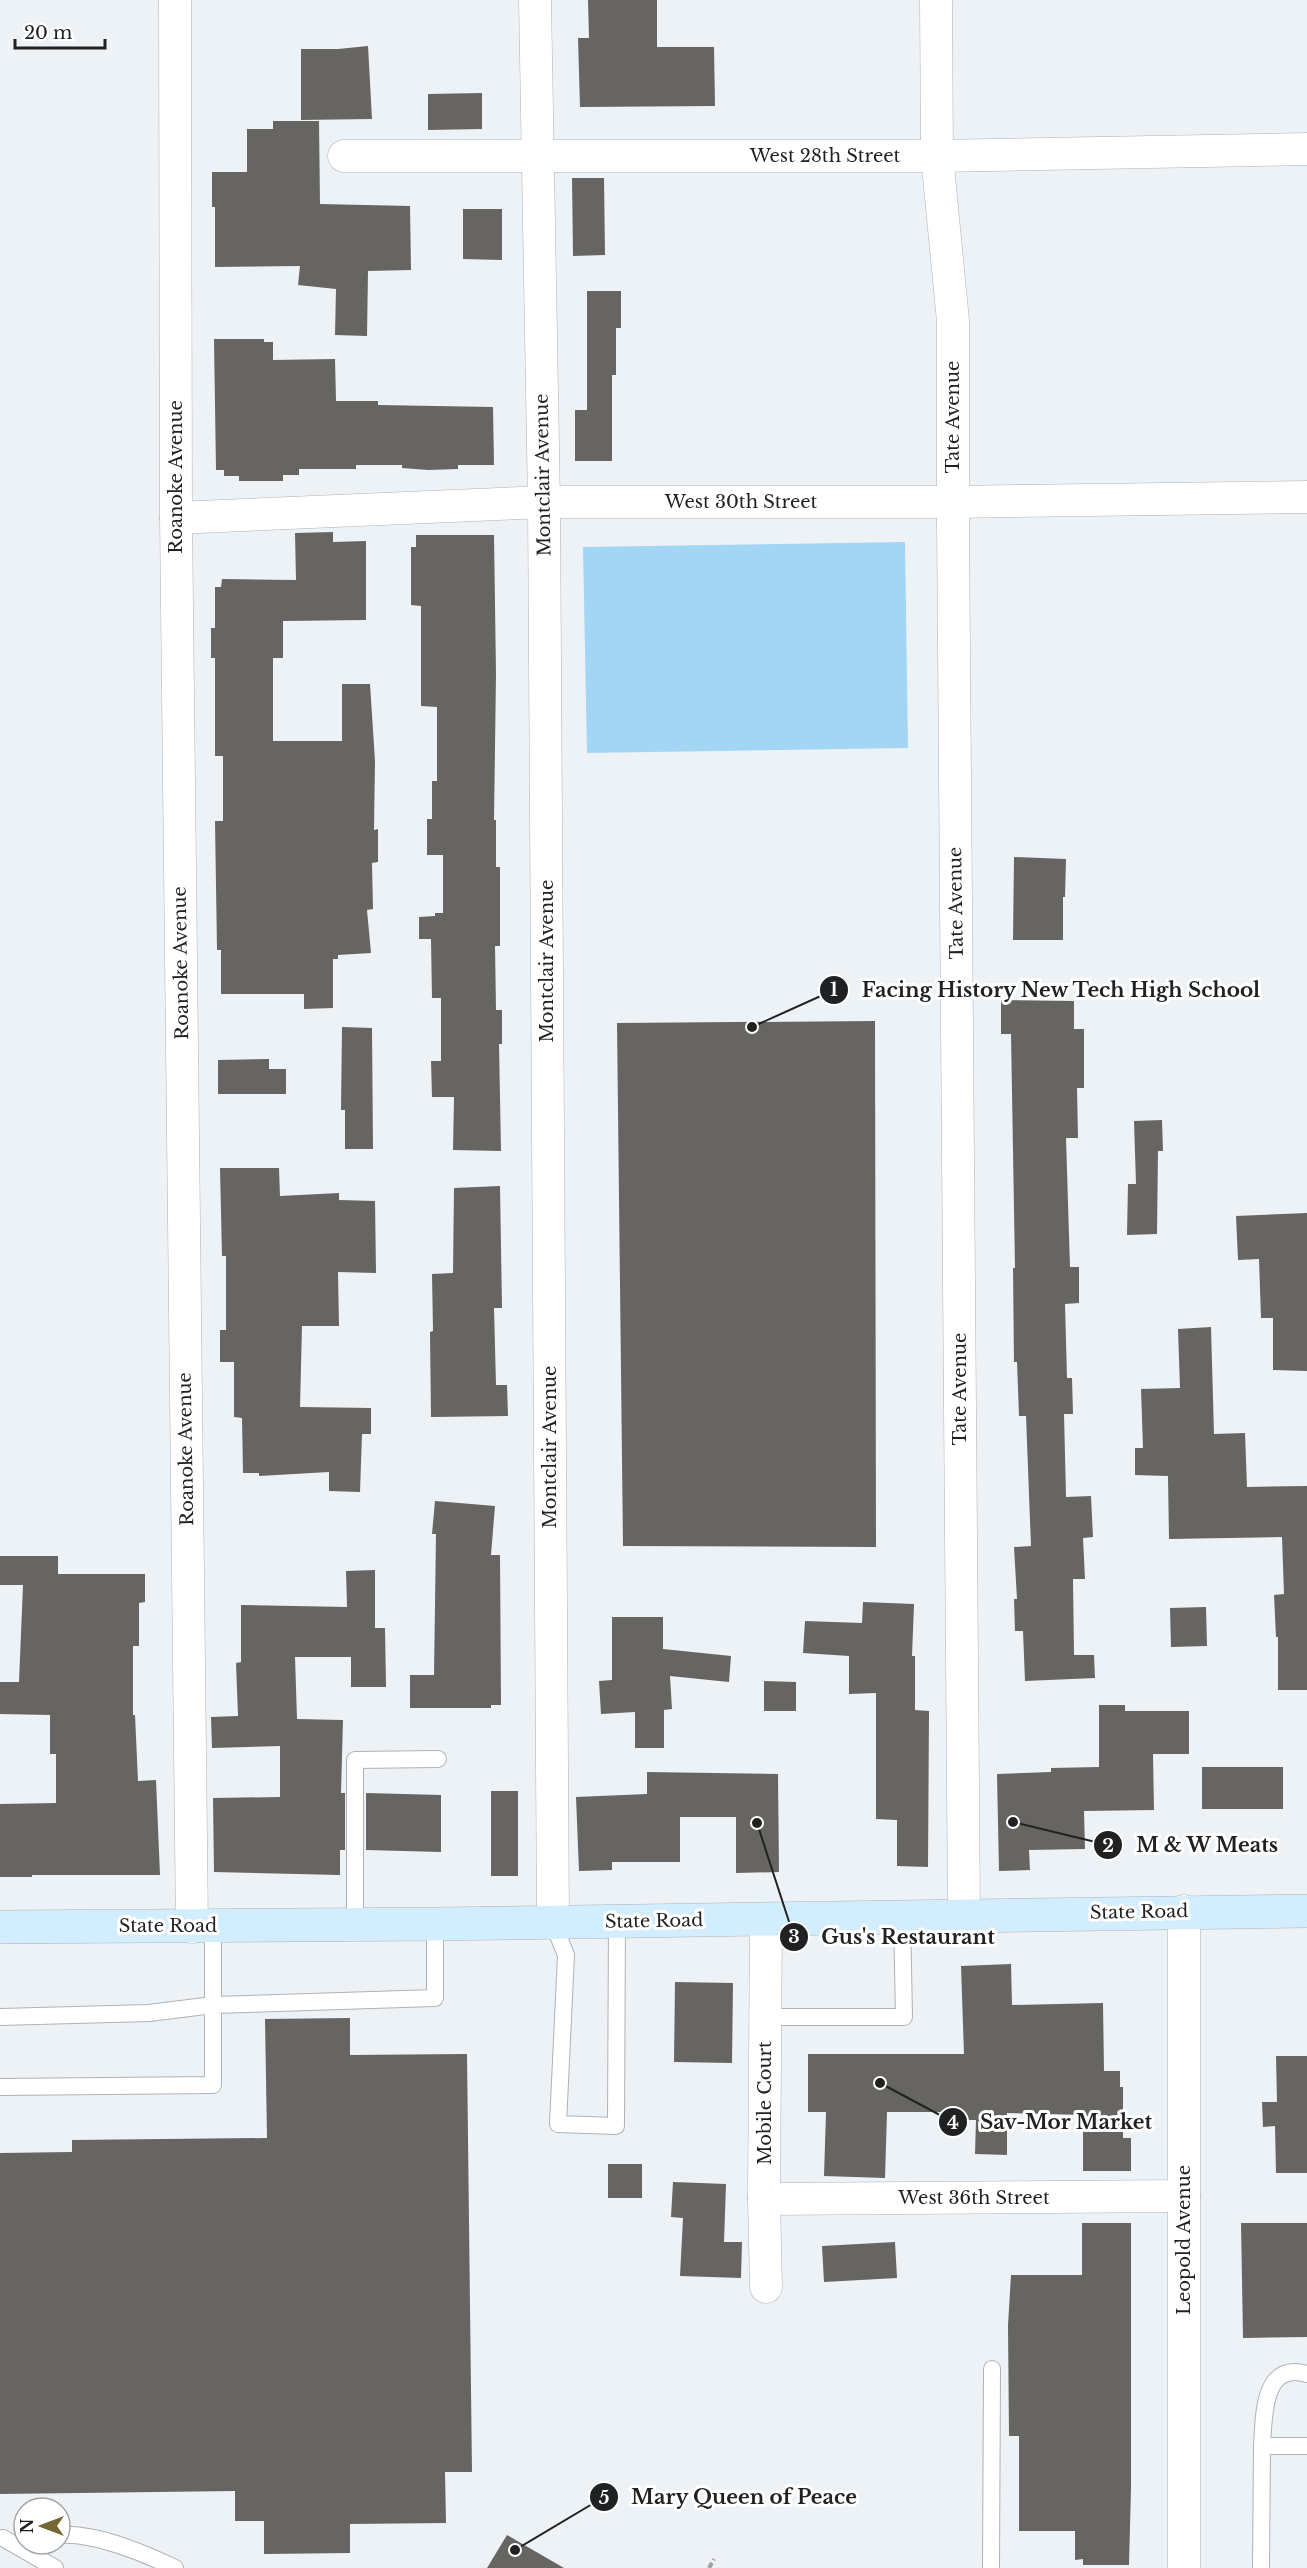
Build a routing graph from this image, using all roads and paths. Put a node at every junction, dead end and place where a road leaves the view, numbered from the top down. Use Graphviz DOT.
graph roads {
  1 [pos="175,0"];
  2 [pos="535,0"];
  3 [pos="936,0"];
  4 [pos="1307,148"];
  5 [pos="344,156"];
  6 [pos="536,156"];
  7 [pos="937,156"];
  8 [pos="1307,497"];
  9 [pos="544,502"];
  10 [pos="953,502"];
  11 [pos="176,518"];
  12 [pos="438,1759"];
  13 [pos="1184,1911"];
  14 [pos="1307,1911"];
  15 [pos="964,1915"];
  16 [pos="902,1916"];
  17 [pos="766,1919"];
  18 [pos="617,1922"];
  19 [pos="552,1923"];
  20 [pos="435,1924"];
  21 [pos="355,1925"];
  22 [pos="0,1927"];
  23 [pos="202,1927"];
  24 [pos="213,2006"];
  25 [pos="0,2017"];
  26 [pos="765,2018"];
  27 [pos="0,2087"];
  28 [pos="1184,2196"];
  29 [pos="764,2199"];
  30 [pos="766,2287"];
  31 [pos="992,2369"];
  32 [pos="1307,2374"];
  33 [pos="1262,2446"];
  34 [pos="1307,2446"];
  35 [pos="72,2534"];
  36 [pos="1,2539"];
  37 [pos="714,2559"];
  38 [pos="55,2568"];
  39 [pos="175,2568"];
  40 [pos="709,2568"];
  41 [pos="991,2568"];
  42 [pos="1184,2568"];
  43 [pos="1261,2568"];
  1 -- 11 [label="street, Roanoke Avenue"];
  2 -- 6 [label="street, Montclair Avenue"];
  3 -- 7 [label="street, Tate Avenue"];
  4 -- 7 [label="street, West 28th Street"];
  5 -- 6 [label="street, West 28th Street"];
  6 -- 7 [label="street, West 28th Street"];
  6 -- 9 [label="street, Montclair Avenue"];
  7 -- 10 [label="street, Tate Avenue"];
  8 -- 10 [label="street, West 30th Street"];
  9 -- 10 [label="street, West 30th Street"];
  9 -- 11 [label="street, West 30th Street"];
  9 -- 19 [label="street, Montclair Avenue"];
  10 -- 15 [label="street, Tate Avenue"];
  11 -- 23 [label="street, Roanoke Avenue"];
  12 -- 21 [label="lane"];
  13 -- 14 [label="main road, State Road"];
  13 -- 15 [label="main road, State Road"];
  13 -- 28 [label="street, Leopold Avenue"];
  15 -- 16 [label="main road, State Road"];
  16 -- 17 [label="main road, State Road"];
  16 -- 26 [label="lane"];
  17 -- 18 [label="main road, State Road"];
  17 -- 26 [label="street, Mobile Court"];
  18 -- 19 [label="main road, State Road"];
  18 -- 19 [label="lane"];
  19 -- 20 [label="main road, State Road"];
  20 -- 21 [label="main road, State Road"];
  20 -- 24 [label="lane"];
  21 -- 23 [label="main road, State Road"];
  22 -- 23 [label="main road, State Road"];
  23 -- 24 [label="lane"];
  24 -- 25 [label="lane"];
  24 -- 27 [label="lane"];
  26 -- 29 [label="street, Mobile Court"];
  28 -- 29 [label="street, West 36th Street"];
  28 -- 42 [label="street, Leopold Avenue"];
  29 -- 30 [label="street, Mobile Court"];
  31 -- 41 [label="lane"];
  32 -- 33 [label="lane"];
  33 -- 34 [label="lane"];
  33 -- 43 [label="lane"];
  35 -- 39 [label="lane"];
  36 -- 38 [label="lane"];
  37 -- 40 [label="path"];
}
